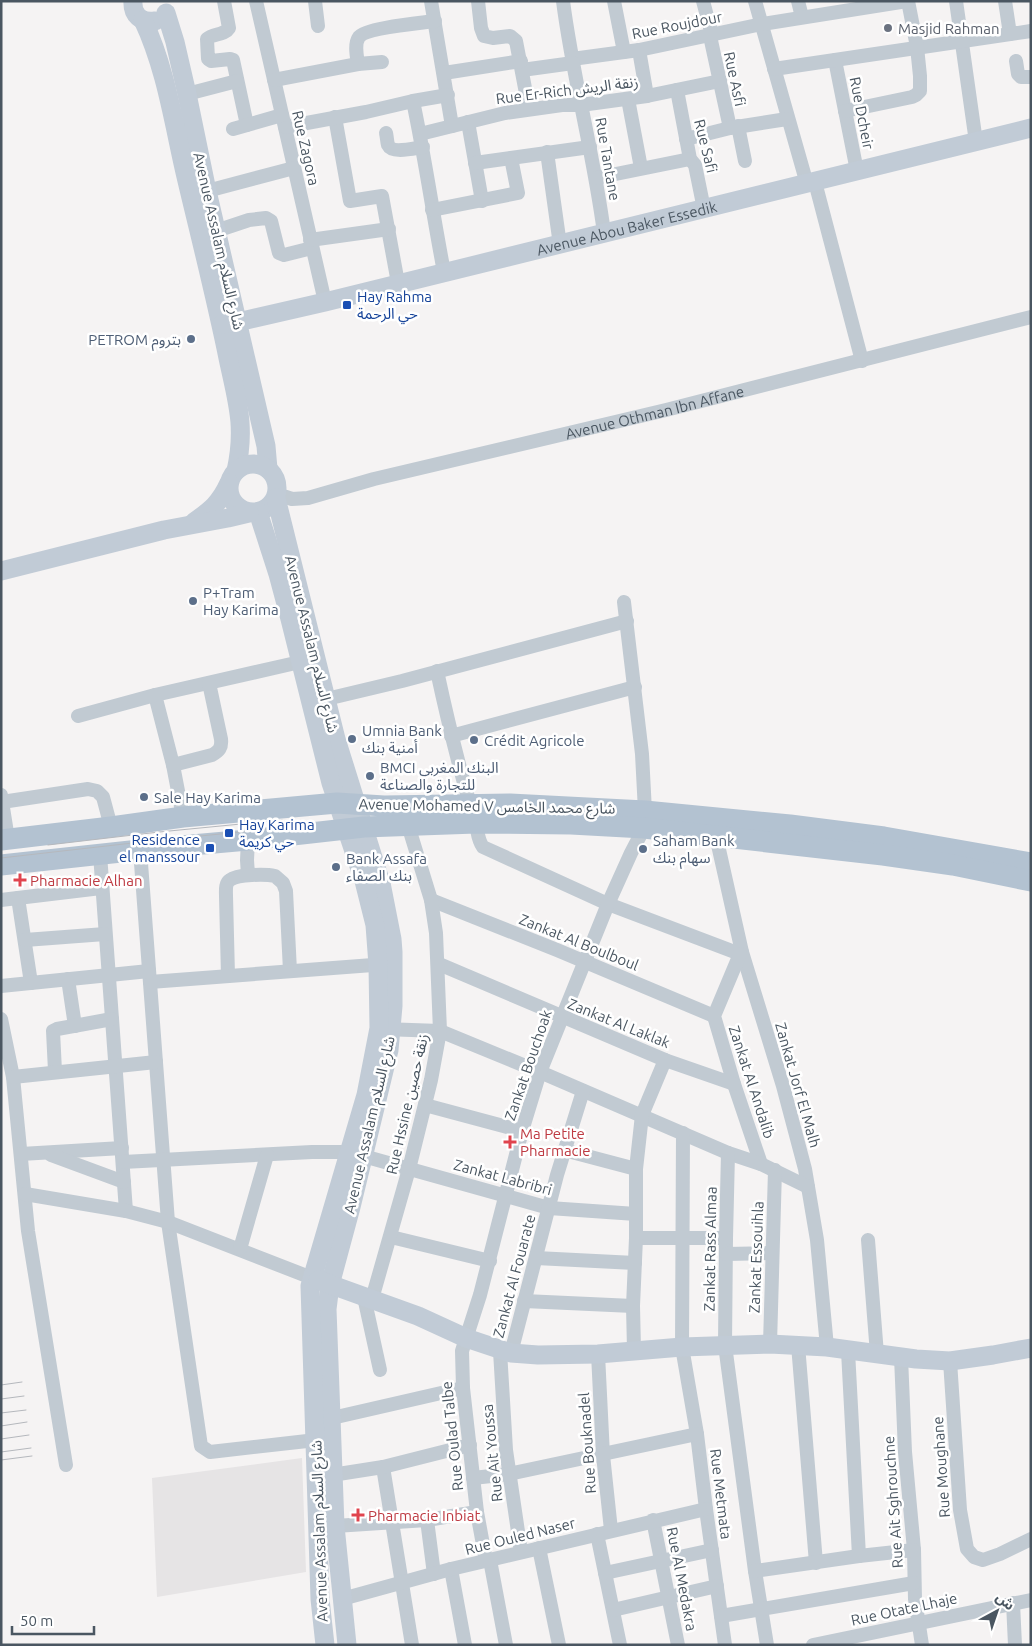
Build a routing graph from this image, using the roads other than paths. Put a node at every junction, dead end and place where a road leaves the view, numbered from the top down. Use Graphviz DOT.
graph roads {
  1 [pos="132,1"];
  2 [pos="224,1"];
  3 [pos="256,1"];
  4 [pos="315,1"];
  5 [pos="431,1"];
  6 [pos="478,1"];
  7 [pos="563,1"];
  8 [pos="614,1"];
  9 [pos="703,1"];
  10 [pos="755,1"];
  11 [pos="798,1"];
  12 [pos="907,1"];
  13 [pos="956,1"];
  14 [pos="1005,1"];
  15 [pos="167,7"];
  16 [pos="802,18"];
  17 [pos="143,20"];
  18 [pos="435,21"];
  19 [pos="762,24"];
  20 [pos="318,26"];
  21 [pos="1031,31"];
  22 [pos="1010,34"];
  23 [pos="711,36"];
  24 [pos="962,40"];
  25 [pos="918,47"];
  26 [pos="639,50"];
  27 [pos="624,52"];
  28 [pos="835,60"];
  29 [pos="572,61"];
  30 [pos="1016,61"];
  31 [pos="382,62"];
  32 [pos="358,64"];
  33 [pos="522,66"];
  34 [pos="774,69"];
  35 [pos="444,73"];
  36 [pos="1031,77"];
  37 [pos="274,80"];
  38 [pos="720,81"];
  39 [pos="238,82"];
  40 [pos="677,90"];
  41 [pos="187,94"];
  42 [pos="448,95"];
  43 [pos="647,96"];
  44 [pos="628,99"];
  45 [pos="413,101"];
  46 [pos="581,106"];
  47 [pos="529,110"];
  48 [pos="845,111"];
  49 [pos="335,117"];
  50 [pos="787,119"];
  51 [pos="283,121"];
  52 [pos="468,122"];
  53 [pos="247,125"];
  54 [pos="452,126"];
  55 [pos="734,127"];
  56 [pos="1031,128"];
  57 [pos="233,129"];
  58 [pos="386,133"];
  59 [pos="686,139"];
  60 [pos="422,141"];
  61 [pos="976,142"];
  62 [pos="590,146"];
  63 [pos="547,152"];
  64 [pos="511,158"];
  65 [pos="690,159"];
  66 [pos="745,161"];
  67 [pos="474,163"];
  68 [pos="294,168"];
  69 [pos="641,168"];
  70 [pos="857,171"];
  71 [pos="596,178"];
  72 [pos="811,183"];
  73 [pos="207,191"];
  74 [pos="482,201"];
  75 [pos="704,209"];
  76 [pos="432,210"];
  77 [pos="388,228"];
  78 [pos="216,231"];
  79 [pos="604,233"];
  80 [pos="311,244"];
  81 [pos="560,245"];
  82 [pos="444,272"];
  83 [pos="398,283"];
  84 [pos="325,302"];
  85 [pos="1031,317"];
  86 [pos="230,323"];
  87 [pos="862,360"];
  88 [pos="268,469"];
  89 [pos="232,477"];
  90 [pos="277,496"];
  91 [pos="254,513"];
  92 [pos="190,524"];
  93 [pos="1,571"];
  94 [pos="624,602"];
  95 [pos="627,621"];
  96 [pos="300,662"];
  97 [pos="437,671"];
  98 [pos="209,684"];
  99 [pos="635,687"];
  100 [pos="155,695"];
  101 [pos="319,701"];
  102 [pos="78,716"];
  103 [pos="451,736"];
  104 [pos="173,765"];
  105 [pos="2,799"];
  106 [pos="347,803"];
  107 [pos="472,814"];
  108 [pos="183,817"];
  109 [pos="645,820"];
  110 [pos="408,825"];
  111 [pos="111,827"];
  112 [pos="355,828"];
  113 [pos="716,836"];
  114 [pos="4,839"];
  115 [pos="248,840"];
  116 [pos="140,850"];
  117 [pos="100,854"];
  118 [pos="1031,863"];
  119 [pos="1,865"];
  120 [pos="248,875"];
  121 [pos="1031,881"];
  122 [pos="101,888"];
  123 [pos="18,898"];
  124 [pos="1,900"];
  125 [pos="431,900"];
  126 [pos="608,904"];
  127 [pos="105,934"];
  128 [pos="25,940"];
  129 [pos="741,953"];
  130 [pos="584,962"];
  131 [pos="386,964"];
  132 [pos="439,964"];
  133 [pos="290,971"];
  134 [pos="108,975"];
  135 [pos="149,976"];
  136 [pos="228,976"];
  137 [pos="68,979"];
  138 [pos="31,983"];
  139 [pos="1,986"];
  140 [pos="714,1016"];
  141 [pos="562,1017"];
  142 [pos="1,1019"];
  143 [pos="112,1019"];
  144 [pos="74,1026"];
  145 [pos="385,1028"];
  146 [pos="440,1030"];
  147 [pos="665,1060"];
  148 [pos="156,1062"];
  149 [pos="115,1067"];
  150 [pos="56,1071"];
  151 [pos="540,1072"];
  152 [pos="13,1077"];
  153 [pos="734,1084"];
  154 [pos="583,1091"];
  155 [pos="425,1105"];
  156 [pos="642,1116"];
  157 [pos="522,1131"];
  158 [pos="682,1133"];
  159 [pos="564,1150"];
  160 [pos="46,1152"];
  161 [pos="357,1153"];
  162 [pos="728,1153"];
  163 [pos="21,1154"];
  164 [pos="122,1155"];
  165 [pos="267,1155"];
  166 [pos="164,1159"];
  167 [pos="761,1164"];
  168 [pos="410,1169"];
  169 [pos="636,1169"];
  170 [pos="775,1170"];
  171 [pos="124,1182"];
  172 [pos="808,1187"];
  173 [pos="25,1194"];
  174 [pos="506,1196"];
  175 [pos="549,1208"];
  176 [pos="126,1211"];
  177 [pos="636,1214"];
  178 [pos="168,1222"];
  179 [pos="391,1237"];
  180 [pos="636,1238"];
  181 [pos="683,1238"];
  182 [pos="726,1238"];
  183 [pos="868,1240"];
  184 [pos="240,1249"];
  185 [pos="772,1253"];
  186 [pos="726,1254"];
  187 [pos="536,1258"];
  188 [pos="490,1261"];
  189 [pos="635,1263"];
  190 [pos="312,1278"];
  191 [pos="330,1285"];
  192 [pos="368,1298"];
  193 [pos="524,1301"];
  194 [pos="633,1306"];
  195 [pos="466,1338"];
  196 [pos="770,1344"];
  197 [pos="726,1345"];
  198 [pos="798,1345"];
  199 [pos="827,1347"];
  200 [pos="682,1348"];
  201 [pos="1031,1348"];
  202 [pos="634,1350"];
  203 [pos="848,1351"];
  204 [pos="506,1352"];
  205 [pos="598,1354"];
  206 [pos="878,1354"];
  207 [pos="901,1357"];
  208 [pos="950,1361"];
  209 [pos="380,1370"];
  210 [pos="463,1388"];
  211 [pos="332,1418"];
  212 [pos="697,1434"];
  213 [pos="316,1440"];
  214 [pos="470,1445"];
  215 [pos="603,1455"];
  216 [pos="66,1465"];
  217 [pos="382,1467"];
  218 [pos="508,1474"];
  219 [pos="332,1475"];
  220 [pos="473,1478"];
  221 [pos="706,1508"];
  222 [pos="477,1512"];
  223 [pos="427,1520"];
  224 [pos="654,1520"];
  225 [pos="391,1522"];
  226 [pos="334,1526"];
  227 [pos="611,1530"];
  228 [pos="597,1534"];
  229 [pos="1031,1539"];
  230 [pos="539,1548"];
  231 [pos="712,1550"];
  232 [pos="914,1550"];
  233 [pos="521,1552"];
  234 [pos="859,1556"];
  235 [pos="488,1560"];
  236 [pos="662,1560"];
  237 [pos="816,1563"];
  238 [pos="451,1569"];
  239 [pos="755,1571"];
  240 [pos="605,1573"];
  241 [pos="434,1574"];
  242 [pos="401,1583"];
  243 [pos="914,1583"];
  244 [pos="718,1586"];
  245 [pos="669,1597"];
  246 [pos="342,1599"];
  247 [pos="1031,1600"];
  248 [pos="1013,1603"];
  249 [pos="761,1608"];
  250 [pos="613,1610"];
  251 [pos="721,1616"];
  252 [pos="918,1623"];
  253 [pos="325,1645"];
  254 [pos="347,1645"];
  255 [pos="412,1645"];
  256 [pos="465,1645"];
  257 [pos="506,1645"];
  258 [pos="559,1645"];
  259 [pos="620,1645"];
  260 [pos="678,1645"];
  261 [pos="725,1645"];
  262 [pos="767,1645"];
  263 [pos="813,1645"];
  264 [pos="922,1645"];
  265 [pos="1015,1645"];
  1 -- 17 [label="street, Avenue Assalam شارع السلام"];
  2 -- 39 [label="street"];
  3 -- 37 [label="street, Rue Zagora"];
  4 -- 20 [label="street"];
  5 -- 18 [label="street"];
  6 -- 33 [label="street"];
  7 -- 29 [label="street, Rue Tantane"];
  8 -- 27 [label="street"];
  9 -- 23 [label="street, Rue Asfi"];
  10 -- 19 [label="street"];
  11 -- 16 [label="street"];
  12 -- 16 [label="street, Rue Roujdour"];
  12 -- 25 [label="street"];
  13 -- 24 [label="street"];
  14 -- 22 [label="street"];
  15 -- 17 [label="street"];
  15 -- 41 [label="street, Avenue Assalam شارع السلام"];
  16 -- 19 [label="street, Rue Roujdour"];
  17 -- 86 [label="street, Avenue Assalam شارع السلام"];
  18 -- 32 [label="street"];
  18 -- 35 [label="street"];
  19 -- 23 [label="street, Rue Roujdour"];
  19 -- 34 [label="street"];
  21 -- 22 [label="street"];
  22 -- 24 [label="street"];
  23 -- 26 [label="street, Rue Roujdour"];
  23 -- 38 [label="street, Rue Asfi"];
  24 -- 25 [label="street"];
  24 -- 61 [label="street"];
  25 -- 28 [label="street"];
  25 -- 48 [label="street"];
  26 -- 27 [label="street, Rue Roujdour"];
  26 -- 43 [label="street"];
  27 -- 29 [label="street, Rue Roujdour"];
  28 -- 34 [label="street"];
  28 -- 48 [label="street, Rue Dcheir"];
  29 -- 33 [label="street, Rue Roujdour"];
  29 -- 46 [label="street, Rue Tantane"];
  30 -- 36 [label="street"];
  31 -- 32 [label="street"];
  32 -- 37 [label="street"];
  33 -- 35 [label="street, Rue Roujdour"];
  33 -- 47 [label="street"];
  34 -- 50 [label="street"];
  35 -- 42 [label="street"];
  37 -- 51 [label="street, Rue Zagora"];
  38 -- 40 [label="street, Rue Er-Rich زنقة الريش"];
  38 -- 55 [label="street, Rue Asfi"];
  39 -- 41 [label="street"];
  39 -- 53 [label="street"];
  40 -- 43 [label="street, Rue Er-Rich زنقة الريش"];
  40 -- 59 [label="street, Rue Safi"];
  41 -- 73 [label="street, Avenue Assalam شارع السلام"];
  42 -- 45 [label="street"];
  42 -- 54 [label="street"];
  43 -- 44 [label="street, Rue Er-Rich زنقة الريش"];
  44 -- 46 [label="street, Rue Er-Rich زنقة الريش"];
  44 -- 69 [label="street"];
  45 -- 49 [label="street"];
  45 -- 60 [label="street"];
  46 -- 47 [label="street, Rue Er-Rich زنقة الريش"];
  46 -- 62 [label="street, Rue Tantane"];
  47 -- 52 [label="street, Rue Er-Rich زنقة الريش"];
  48 -- 70 [label="street, Rue Dcheir"];
  49 -- 51 [label="street"];
  49 -- 77 [label="street"];
  50 -- 55 [label="street, Rue Asfi"];
  50 -- 72 [label="street"];
  51 -- 53 [label="street"];
  51 -- 68 [label="street, Rue Zagora"];
  52 -- 54 [label="street, Rue Er-Rich زنقة الريش"];
  52 -- 67 [label="street"];
  53 -- 57 [label="street"];
  54 -- 60 [label="street, Rue Er-Rich زنقة الريش"];
  55 -- 59 [label="street, Rue Asfi"];
  55 -- 66 [label="street"];
  56 -- 61 [label="street, Avenue Abou Baker Essedik"];
  58 -- 60 [label="street, Rue Er-Rich زنقة الريش"];
  59 -- 65 [label="street, Rue Safi"];
  60 -- 76 [label="street"];
  61 -- 70 [label="street, Avenue Abou Baker Essedik"];
  62 -- 63 [label="street"];
  62 -- 71 [label="street, Rue Tantane"];
  63 -- 64 [label="street"];
  63 -- 81 [label="street"];
  64 -- 67 [label="street"];
  64 -- 74 [label="street"];
  65 -- 69 [label="street"];
  65 -- 75 [label="street, Rue Safi"];
  67 -- 74 [label="street"];
  68 -- 73 [label="street"];
  68 -- 80 [label="street, Rue Zagora"];
  69 -- 71 [label="street"];
  70 -- 72 [label="street, Avenue Abou Baker Essedik"];
  71 -- 79 [label="street, Rue Tantane"];
  72 -- 75 [label="street, Avenue Abou Baker Essedik"];
  72 -- 87 [label="street"];
  73 -- 78 [label="street, Avenue Assalam شارع السلام"];
  74 -- 76 [label="street"];
  75 -- 79 [label="street, Avenue Abou Baker Essedik"];
  76 -- 82 [label="street"];
  77 -- 80 [label="street"];
  77 -- 83 [label="street"];
  78 -- 80 [label="street"];
  78 -- 86 [label="street, Avenue Assalam شارع السلام"];
  79 -- 81 [label="street, Avenue Abou Baker Essedik"];
  80 -- 84 [label="street, Rue Zagora"];
  81 -- 82 [label="street, Avenue Abou Baker Essedik"];
  82 -- 83 [label="street, Avenue Abou Baker Essedik"];
  83 -- 84 [label="street, Avenue Abou Baker Essedik"];
  84 -- 86 [label="street, Avenue Abou Baker Essedik"];
  85 -- 87 [label="street, Avenue Othman Ibn Affane"];
  86 -- 88 [label="street, Avenue Assalam شارع السلام"];
  86 -- 89 [label="street, Avenue Assalam شارع السلام"];
  87 -- 90 [label="street, Avenue Othman Ibn Affane"];
  88 -- 89 [label="street"];
  88 -- 90 [label="street"];
  89 -- 91 [label="street"];
  89 -- 92 [label="street"];
  90 -- 91 [label="street"];
  90 -- 101 [label="street, Avenue Assalam شارع السلام"];
  91 -- 92 [label="street"];
  91 -- 96 [label="street, Avenue Assalam شارع السلام"];
  92 -- 93 [label="street"];
  94 -- 95 [label="street"];
  95 -- 97 [label="street"];
  95 -- 99 [label="street"];
  96 -- 98 [label="street"];
  96 -- 101 [label="street, Avenue Assalam شارع السلام"];
  97 -- 101 [label="street"];
  97 -- 103 [label="street"];
  98 -- 100 [label="street"];
  98 -- 104 [label="street"];
  99 -- 103 [label="street"];
  99 -- 109 [label="street"];
  100 -- 102 [label="street"];
  100 -- 104 [label="street"];
  101 -- 106 [label="street, Avenue Assalam شارع السلام"];
  103 -- 107 [label="street"];
  104 -- 108 [label="street"];
  105 -- 111 [label="street"];
  105 -- 114 [label="street"];
  106 -- 107 [label="main road, Avenue Mohamed V شارع محمد الخامس"];
  106 -- 108 [label="main road, Avenue Mohamed V شارع محمد الخامس"];
  106 -- 112 [label="street, Avenue Assalam شارع السلام"];
  107 -- 109 [label="main road, Avenue Mohamed V شارع محمد الخامس"];
  107 -- 110 [label="main road, Avenue Mohamed V شارع محمد الخامس"];
  107 -- 126 [label="street"];
  108 -- 111 [label="main road, Avenue Mohamed V شارع محمد الخامس"];
  109 -- 113 [label="main road, Avenue Mohamed V شارع محمد الخامس"];
  109 -- 118 [label="main road, Avenue Mohamed V شارع محمد الخامس"];
  109 -- 126 [label="street, Zankat Bouchoak"];
  110 -- 112 [label="main road, Avenue Mohamed V شارع محمد الخامس"];
  110 -- 125 [label="street, Rue Hssine زنقة حصين"];
  111 -- 114 [label="main road, Avenue Mohamed V شارع محمد الخامس"];
  112 -- 115 [label="main road, Avenue Mohamed V شارع محمد الخامس"];
  112 -- 131 [label="street, Avenue Assalam شارع السلام"];
  113 -- 121 [label="main road, Avenue Mohamed V شارع محمد الخامس"];
  113 -- 129 [label="street, Zankat Jorf El Malh"];
  115 -- 116 [label="main road, Avenue Mohamed V شارع محمد الخامس"];
  115 -- 120 [label="street"];
  116 -- 117 [label="main road, Avenue Mohamed V شارع محمد الخامس"];
  116 -- 135 [label="street"];
  117 -- 119 [label="main road, Avenue Mohamed V شارع محمد الخامس"];
  117 -- 122 [label="street"];
  120 -- 133 [label="street"];
  120 -- 136 [label="street"];
  122 -- 123 [label="street"];
  122 -- 127 [label="street"];
  123 -- 124 [label="street"];
  123 -- 128 [label="street"];
  125 -- 130 [label="street, Zankat Al Boulboul"];
  125 -- 132 [label="street, Rue Hssine زنقة حصين"];
  126 -- 129 [label="street"];
  126 -- 130 [label="street, Zankat Bouchoak"];
  127 -- 128 [label="street"];
  127 -- 134 [label="street"];
  128 -- 138 [label="street"];
  129 -- 140 [label="street, Zankat Al Andalib"];
  129 -- 172 [label="street, Zankat Jorf El Malh"];
  130 -- 140 [label="street, Zankat Al Boulboul"];
  130 -- 141 [label="street, Zankat Bouchoak"];
  131 -- 133 [label="street"];
  131 -- 145 [label="street, Avenue Assalam شارع السلام"];
  132 -- 141 [label="street, Zankat Al Laklak"];
  132 -- 146 [label="street, Rue Hssine زنقة حصين"];
  133 -- 136 [label="street"];
  134 -- 135 [label="street"];
  134 -- 137 [label="street"];
  134 -- 143 [label="street"];
  135 -- 136 [label="street"];
  135 -- 148 [label="street"];
  137 -- 138 [label="street"];
  137 -- 144 [label="street"];
  138 -- 139 [label="street"];
  140 -- 153 [label="street, Zankat Al Andalib"];
  141 -- 147 [label="street, Zankat Al Laklak"];
  141 -- 151 [label="street, Zankat Bouchoak"];
  142 -- 152 [label="street"];
  143 -- 144 [label="street"];
  143 -- 149 [label="street"];
  144 -- 150 [label="street"];
  145 -- 146 [label="street"];
  145 -- 161 [label="street, Avenue Assalam شارع السلام"];
  146 -- 151 [label="street"];
  146 -- 155 [label="street, Rue Hssine زنقة حصين"];
  147 -- 153 [label="street, Zankat Al Laklak"];
  147 -- 156 [label="street"];
  148 -- 149 [label="street"];
  148 -- 166 [label="street"];
  149 -- 150 [label="street"];
  149 -- 164 [label="street"];
  150 -- 152 [label="street"];
  151 -- 154 [label="street"];
  151 -- 157 [label="street, Zankat Bouchoak"];
  152 -- 163 [label="street"];
  153 -- 167 [label="street, Zankat Al Andalib"];
  154 -- 156 [label="street"];
  154 -- 159 [label="street, Zankat Al Fouarate"];
  155 -- 157 [label="street"];
  155 -- 168 [label="street, Rue Hssine زنقة حصين"];
  156 -- 158 [label="street"];
  156 -- 169 [label="street"];
  157 -- 174 [label="street, Zankat Bouchoak"];
  158 -- 162 [label="street"];
  158 -- 181 [label="street, Rue Metmata"];
  159 -- 169 [label="street"];
  159 -- 175 [label="street, Zankat Al Fouarate"];
  160 -- 163 [label="street, Zankat Labribri"];
  160 -- 164 [label="street, Zankat Labribri"];
  160 -- 171 [label="street"];
  161 -- 165 [label="street, Zankat Labribri"];
  161 -- 168 [label="street, Zankat Labribri"];
  161 -- 190 [label="street, Avenue Assalam شارع السلام"];
  161 -- 191 [label="street, Avenue Assalam شارع السلام"];
  162 -- 167 [label="street"];
  162 -- 182 [label="street, Zankat Rass Almaa"];
  163 -- 173 [label="street"];
  164 -- 166 [label="street, Zankat Labribri"];
  164 -- 171 [label="street"];
  165 -- 166 [label="street, Zankat Labribri"];
  165 -- 184 [label="street"];
  166 -- 178 [label="street"];
  167 -- 170 [label="street"];
  168 -- 174 [label="street, Zankat Labribri"];
  168 -- 179 [label="street, Rue Hssine زنقة حصين"];
  169 -- 177 [label="street"];
  170 -- 172 [label="street"];
  170 -- 185 [label="street, Zankat Essouihla"];
  171 -- 176 [label="street"];
  172 -- 199 [label="street, Zankat Jorf El Malh"];
  173 -- 176 [label="street"];
  173 -- 216 [label="street"];
  174 -- 175 [label="street, Zankat Labribri"];
  174 -- 188 [label="street, Zankat Bouchoak"];
  175 -- 177 [label="street, Zankat Labribri"];
  175 -- 187 [label="street, Zankat Al Fouarate"];
  176 -- 178 [label="street"];
  177 -- 180 [label="street"];
  178 -- 184 [label="street"];
  178 -- 213 [label="street"];
  179 -- 188 [label="street"];
  179 -- 192 [label="street, Rue Hssine زنقة حصين"];
  180 -- 181 [label="street"];
  180 -- 189 [label="street"];
  181 -- 182 [label="street"];
  181 -- 200 [label="street, Rue Metmata"];
  182 -- 186 [label="street, Zankat Rass Almaa"];
  183 -- 206 [label="street"];
  184 -- 190 [label="street"];
  185 -- 186 [label="street"];
  185 -- 196 [label="street, Zankat Essouihla"];
  186 -- 197 [label="street, Zankat Rass Almaa"];
  187 -- 189 [label="street"];
  187 -- 193 [label="street, Zankat Al Fouarate"];
  188 -- 195 [label="street, Zankat Bouchoak"];
  189 -- 194 [label="street"];
  190 -- 191 [label="street"];
  190 -- 213 [label="street, Avenue Assalam شارع السلام"];
  191 -- 192 [label="street"];
  191 -- 211 [label="street, Avenue Assalam شارع السلام"];
  192 -- 195 [label="street"];
  192 -- 209 [label="street"];
  193 -- 194 [label="street"];
  193 -- 204 [label="street, Zankat Al Fouarate"];
  194 -- 202 [label="street"];
  195 -- 204 [label="street"];
  195 -- 210 [label="street, Rue Oulad Talbe"];
  196 -- 197 [label="street"];
  196 -- 198 [label="street"];
  197 -- 200 [label="street"];
  197 -- 239 [label="street, Zankat Rass Almaa"];
  198 -- 199 [label="street"];
  198 -- 237 [label="street"];
  199 -- 203 [label="street"];
  200 -- 202 [label="street"];
  200 -- 212 [label="street, Rue Metmata"];
  201 -- 208 [label="street"];
  202 -- 205 [label="street"];
  203 -- 206 [label="street"];
  203 -- 234 [label="street"];
  204 -- 205 [label="street"];
  204 -- 218 [label="street, Rue Ait Youssa"];
  205 -- 215 [label="street, Rue Bouknadel"];
  206 -- 207 [label="street"];
  207 -- 208 [label="street"];
  207 -- 232 [label="street, Rue Ait Sghrouchne"];
  208 -- 229 [label="street, Rue Moughane"];
  210 -- 211 [label="street"];
  210 -- 214 [label="street, Rue Oulad Talbe"];
  211 -- 219 [label="street, Avenue Assalam شارع السلام"];
  212 -- 215 [label="street"];
  212 -- 221 [label="street, Rue Metmata"];
  213 -- 253 [label="street, Avenue Assalam شارع السلام"];
  214 -- 217 [label="street"];
  214 -- 220 [label="street, Rue Oulad Talbe"];
  215 -- 218 [label="street"];
  215 -- 227 [label="street, Rue Bouknadel"];
  217 -- 219 [label="street"];
  217 -- 225 [label="street"];
  218 -- 220 [label="street"];
  218 -- 233 [label="street, Rue Ait Youssa"];
  219 -- 226 [label="street, Avenue Assalam شارع السلام"];
  220 -- 222 [label="street, Rue Oulad Talbe"];
  221 -- 224 [label="street, Rue Ouled Naser"];
  221 -- 231 [label="street, Rue Metmata"];
  222 -- 223 [label="street"];
  222 -- 235 [label="street, Rue Oulad Talbe"];
  223 -- 225 [label="street"];
  223 -- 241 [label="street"];
  224 -- 227 [label="street, Rue Ouled Naser"];
  224 -- 236 [label="street, Rue Al Medakra"];
  225 -- 226 [label="street"];
  225 -- 242 [label="street"];
  226 -- 246 [label="street, Avenue Assalam شارع السلام"];
  227 -- 228 [label="street, Rue Ouled Naser"];
  228 -- 230 [label="street, Rue Ouled Naser"];
  228 -- 240 [label="street"];
  230 -- 233 [label="street, Rue Ouled Naser"];
  230 -- 258 [label="street"];
  231 -- 236 [label="street"];
  231 -- 244 [label="street, Rue Metmata"];
  232 -- 234 [label="street"];
  232 -- 243 [label="street, Rue Ait Sghrouchne"];
  233 -- 235 [label="street, Rue Ouled Naser"];
  234 -- 237 [label="street"];
  235 -- 238 [label="street, Rue Ouled Naser"];
  235 -- 257 [label="street, Rue Oulad Talbe"];
  236 -- 240 [label="street"];
  236 -- 245 [label="street, Rue Al Medakra"];
  237 -- 239 [label="street"];
  238 -- 241 [label="street, Rue Ouled Naser"];
  238 -- 256 [label="street"];
  239 -- 249 [label="street, Zankat Rass Almaa"];
  240 -- 250 [label="street"];
  241 -- 242 [label="street, Rue Ouled Naser"];
  242 -- 246 [label="street, Rue Ouled Naser"];
  242 -- 255 [label="street"];
  243 -- 249 [label="street"];
  243 -- 252 [label="street, Rue Ait Sghrouchne"];
  244 -- 245 [label="street"];
  244 -- 251 [label="street, Rue Metmata"];
  245 -- 250 [label="street"];
  245 -- 260 [label="street, Rue Al Medakra"];
  246 -- 254 [label="street, Avenue Assalam شارع السلام"];
  247 -- 248 [label="street, Rue Otate Lhaje"];
  248 -- 252 [label="street, Rue Otate Lhaje"];
  248 -- 265 [label="street"];
  249 -- 251 [label="street"];
  249 -- 262 [label="street, Zankat Rass Almaa"];
  250 -- 259 [label="street"];
  251 -- 261 [label="street, Rue Metmata"];
  252 -- 263 [label="street, Rue Otate Lhaje"];
  252 -- 264 [label="street, Rue Ait Sghrouchne"];
}
